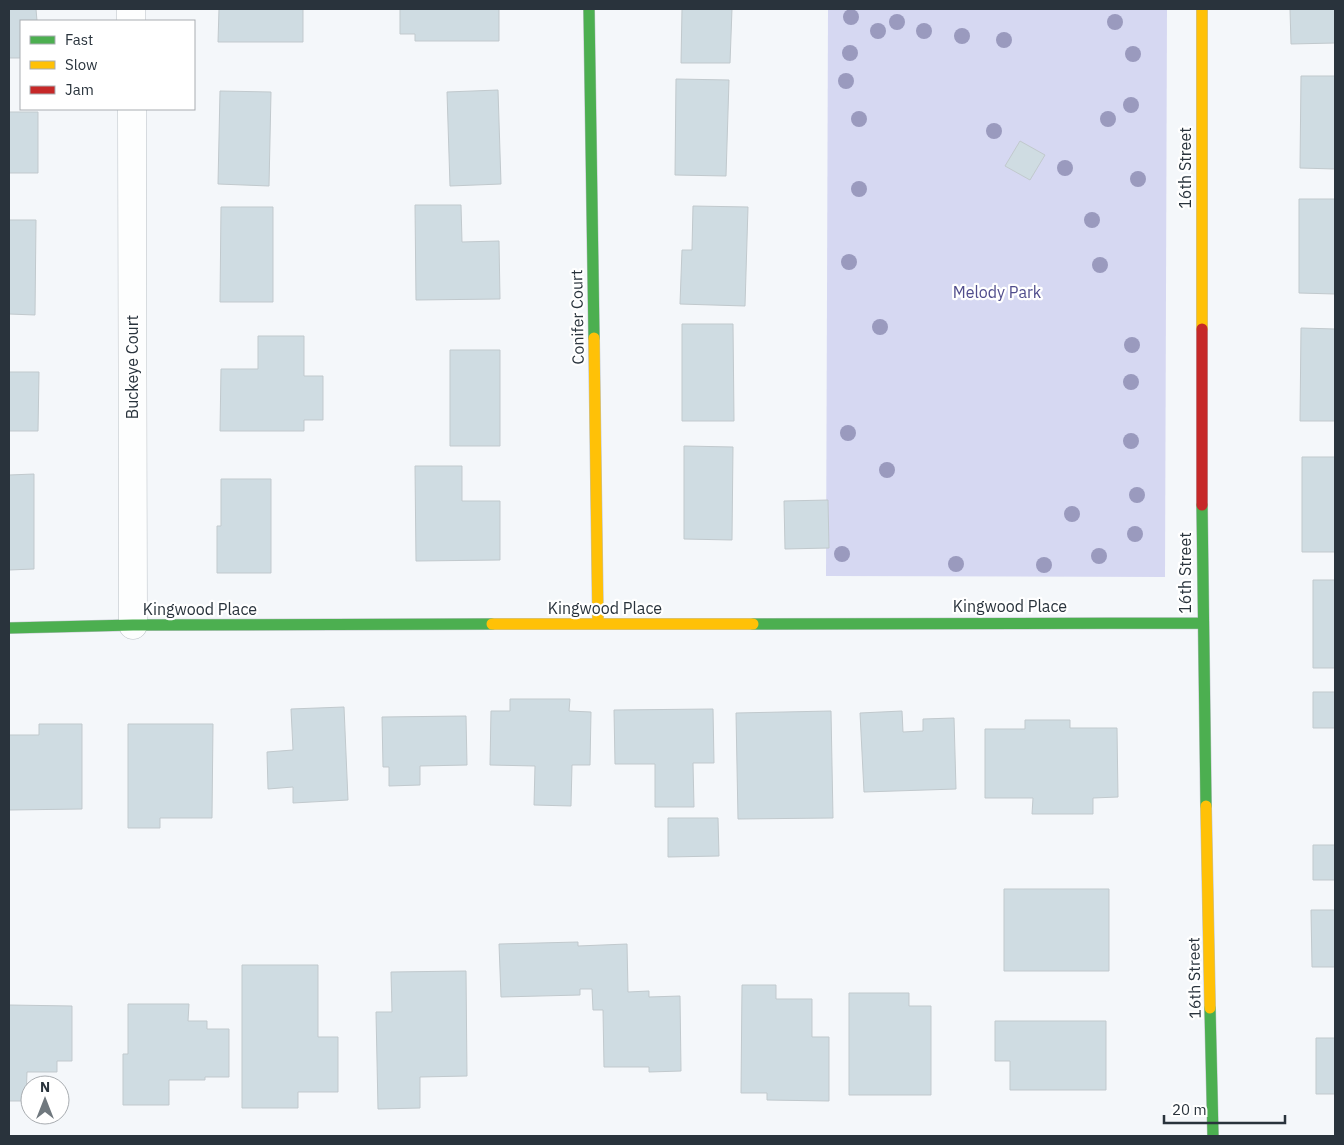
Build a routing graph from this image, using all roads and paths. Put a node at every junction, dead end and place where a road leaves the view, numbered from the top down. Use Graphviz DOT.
graph roads {
  1 [pos="589,9"];
  2 [pos="1202,9"];
  3 [pos="132,110"];
  4 [pos="1202,623"];
  5 [pos="598,624"];
  6 [pos="133,625"];
  7 [pos="9,628"];
  8 [pos="1213,1136"];
  1 -- 5 [label="street, Conifer Court"];
  2 -- 4 [label="street, 16th Street"];
  3 -- 6 [label="street, Buckeye Court"];
  4 -- 5 [label="street, Kingwood Place"];
  4 -- 8 [label="street, 16th Street"];
  5 -- 6 [label="street, Kingwood Place"];
  6 -- 7 [label="street, Kingwood Place"];
}
